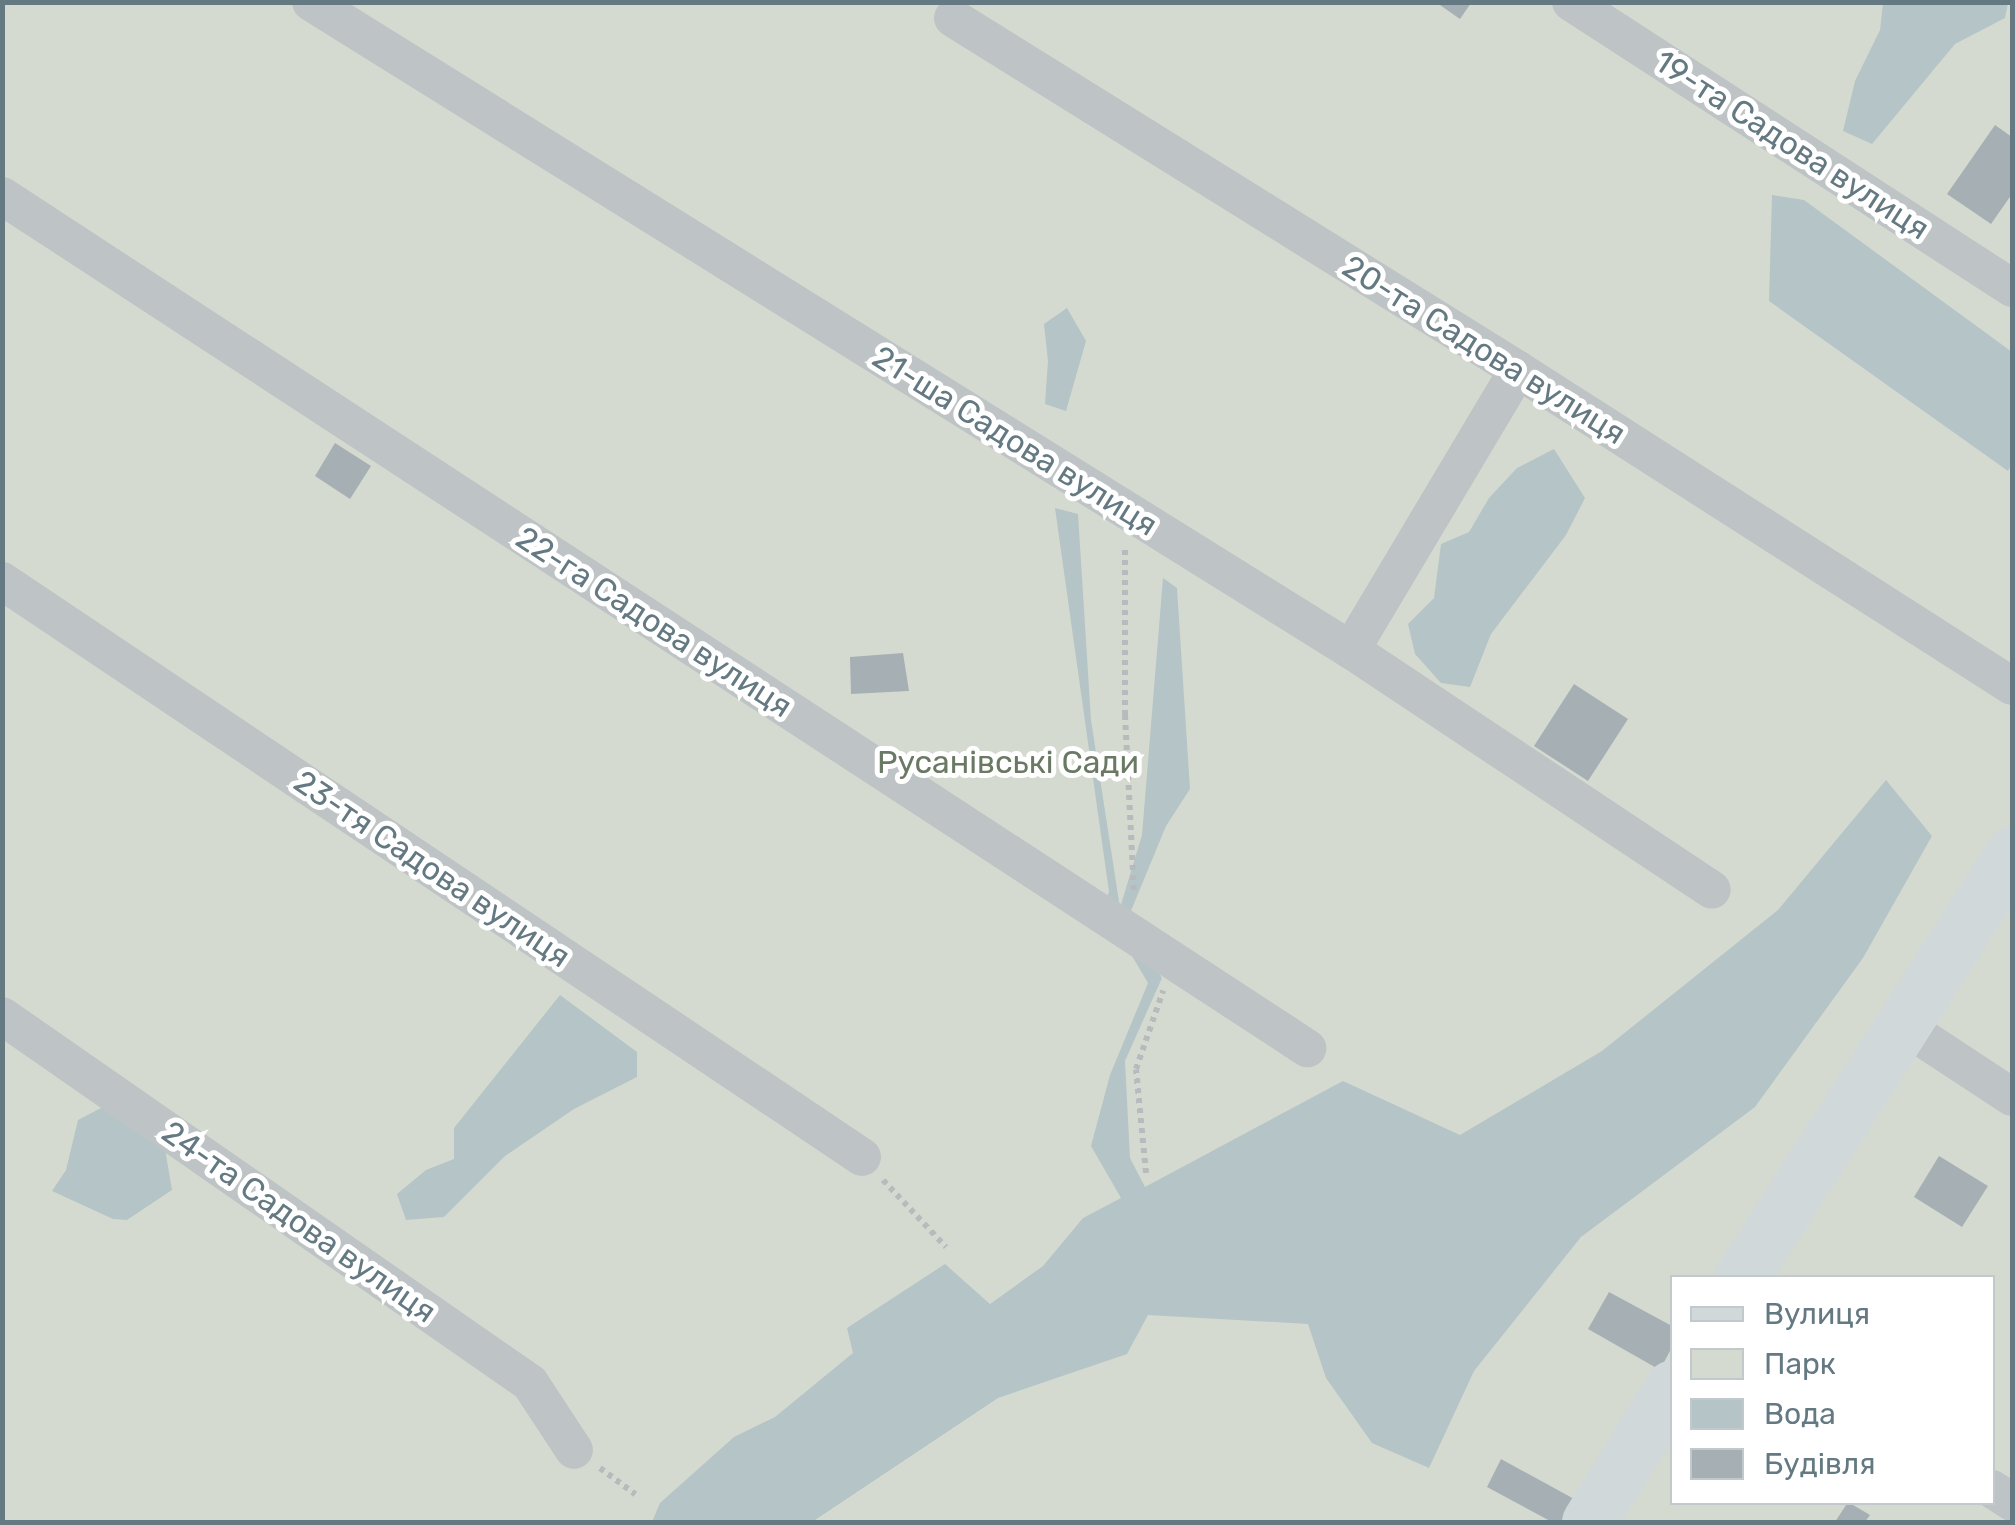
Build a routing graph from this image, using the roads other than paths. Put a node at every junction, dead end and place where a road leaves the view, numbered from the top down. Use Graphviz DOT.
graph roads {
  1 [pos="311,2"];
  2 [pos="1571,2"];
  3 [pos="953,18"];
  4 [pos="2,196"];
  5 [pos="2012,288"];
  6 [pos="1518,370"];
  7 [pos="2,581"];
  8 [pos="1351,650"];
  9 [pos="2012,686"];
  10 [pos="2012,854"];
  11 [pos="1712,890"];
  12 [pos="2,1016"];
  13 [pos="1904,1026"];
  14 [pos="1307,1048"];
  15 [pos="2012,1097"];
  16 [pos="862,1157"];
  17 [pos="1743,1275"];
  18 [pos="1670,1390"];
  19 [pos="574,1450"];
  20 [pos="1589,1522"];
  1 -- 8 [label="street, 21-ша Садова вулиця"];
  2 -- 5 [label="street, 19-та Садова вулиця"];
  3 -- 6 [label="street, 20-та Садова вулиця"];
  4 -- 14 [label="street, 22-га Садова вулиця"];
  6 -- 8 [label="street"];
  6 -- 9 [label="street, 20-та Садова вулиця"];
  7 -- 16 [label="street, 23-тя Садова вулиця"];
  8 -- 11 [label="street, 21-ша Садова вулиця"];
  10 -- 13 [label="main road"];
  12 -- 19 [label="street, 24-та Садова вулиця"];
  13 -- 15 [label="street"];
  13 -- 17 [label="main road"];
  18 -- 20 [label="main road"];
}
